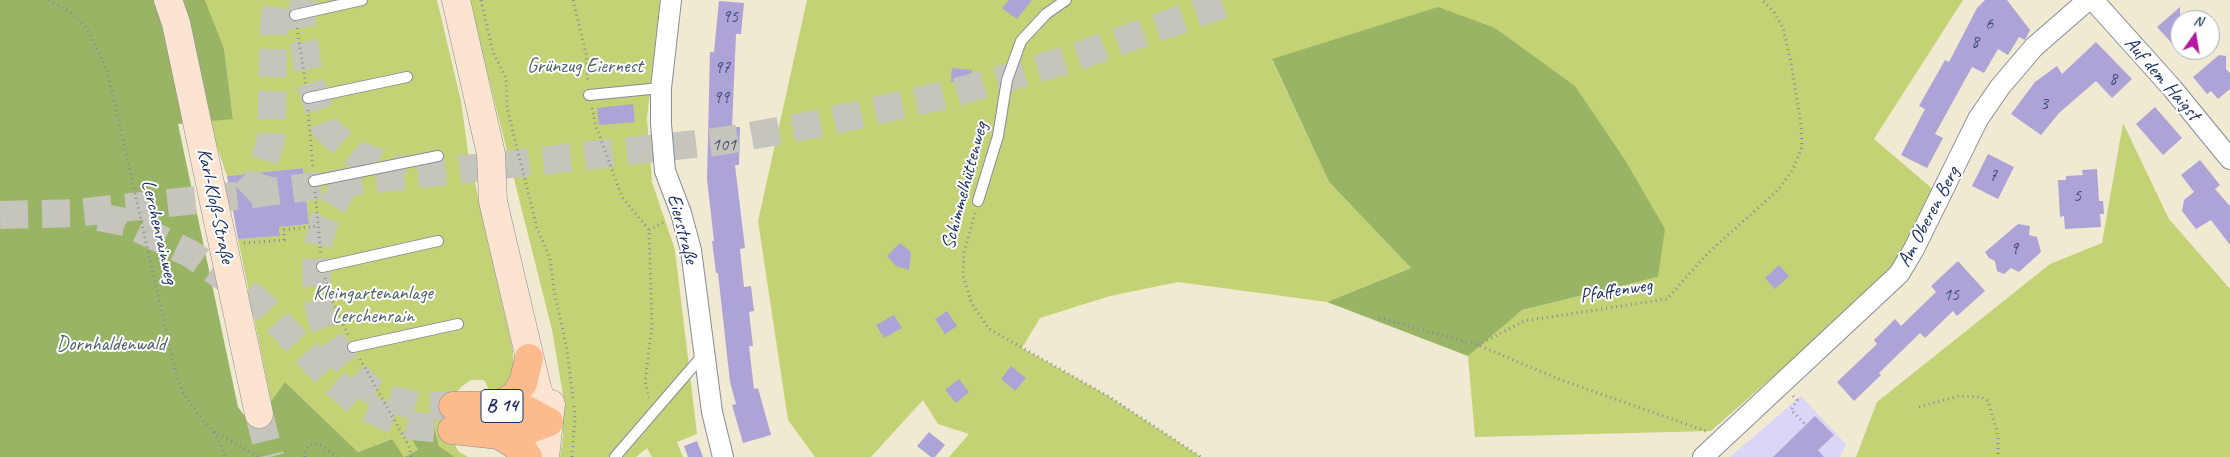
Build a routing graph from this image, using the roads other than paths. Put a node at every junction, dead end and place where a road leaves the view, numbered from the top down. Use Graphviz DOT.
graph roads {
  1 [pos="168,0"];
  2 [pos="362,0"];
  3 [pos="456,0"];
  4 [pos="671,0"];
  5 [pos="1066,0"];
  6 [pos="2088,0"];
  7 [pos="2093,0"];
  8 [pos="295,15"];
  9 [pos="407,77"];
  10 [pos="661,88"];
  11 [pos="589,95"];
  12 [pos="308,98"];
  13 [pos="491,154"];
  14 [pos="438,156"];
  15 [pos="2230,158"];
  16 [pos="314,181"];
  17 [pos="978,201"];
  18 [pos="438,241"];
  19 [pos="322,267"];
  20 [pos="458,324"];
  21 [pos="353,347"];
  22 [pos="704,354"];
  23 [pos="529,358"];
  24 [pos="499,405"];
  25 [pos="259,414"];
  26 [pos="549,422"];
  27 [pos="499,435"];
  28 [pos="528,457"];
  29 [pos="544,457"];
  30 [pos="615,457"];
  31 [pos="723,457"];
  32 [pos="1703,457"];
  1 -- 25 [label="main road, Karl-Kloß-Straße"];
  2 -- 8 [label="lane"];
  3 -- 13 [label="main road"];
  4 -- 10 [label="street, Eierstraße"];
  5 -- 17 [label="lane, Schimmelhüttenweg"];
  6 -- 32 [label="street, Am Oberen Berg"];
  7 -- 15 [label="street, Auf dem Haigst"];
  9 -- 12 [label="lane"];
  10 -- 11 [label="lane"];
  10 -- 22 [label="street, Eierstraße"];
  13 -- 23 [label="main road"];
  13 -- 26 [label="main road"];
  14 -- 16 [label="lane"];
  18 -- 19 [label="lane"];
  20 -- 21 [label="lane"];
  22 -- 30 [label="lane"];
  22 -- 31 [label="street, Eierstraße"];
  23 -- 24 [label="main road, B 14"];
  23 -- 26 [label="main road"];
  24 -- 26 [label="main road, B 14"];
  24 -- 27 [label="main road, B 14"];
  26 -- 27 [label="main road, B 14"];
  26 -- 29 [label="main road"];
  27 -- 28 [label="main road, B 14"];
}
